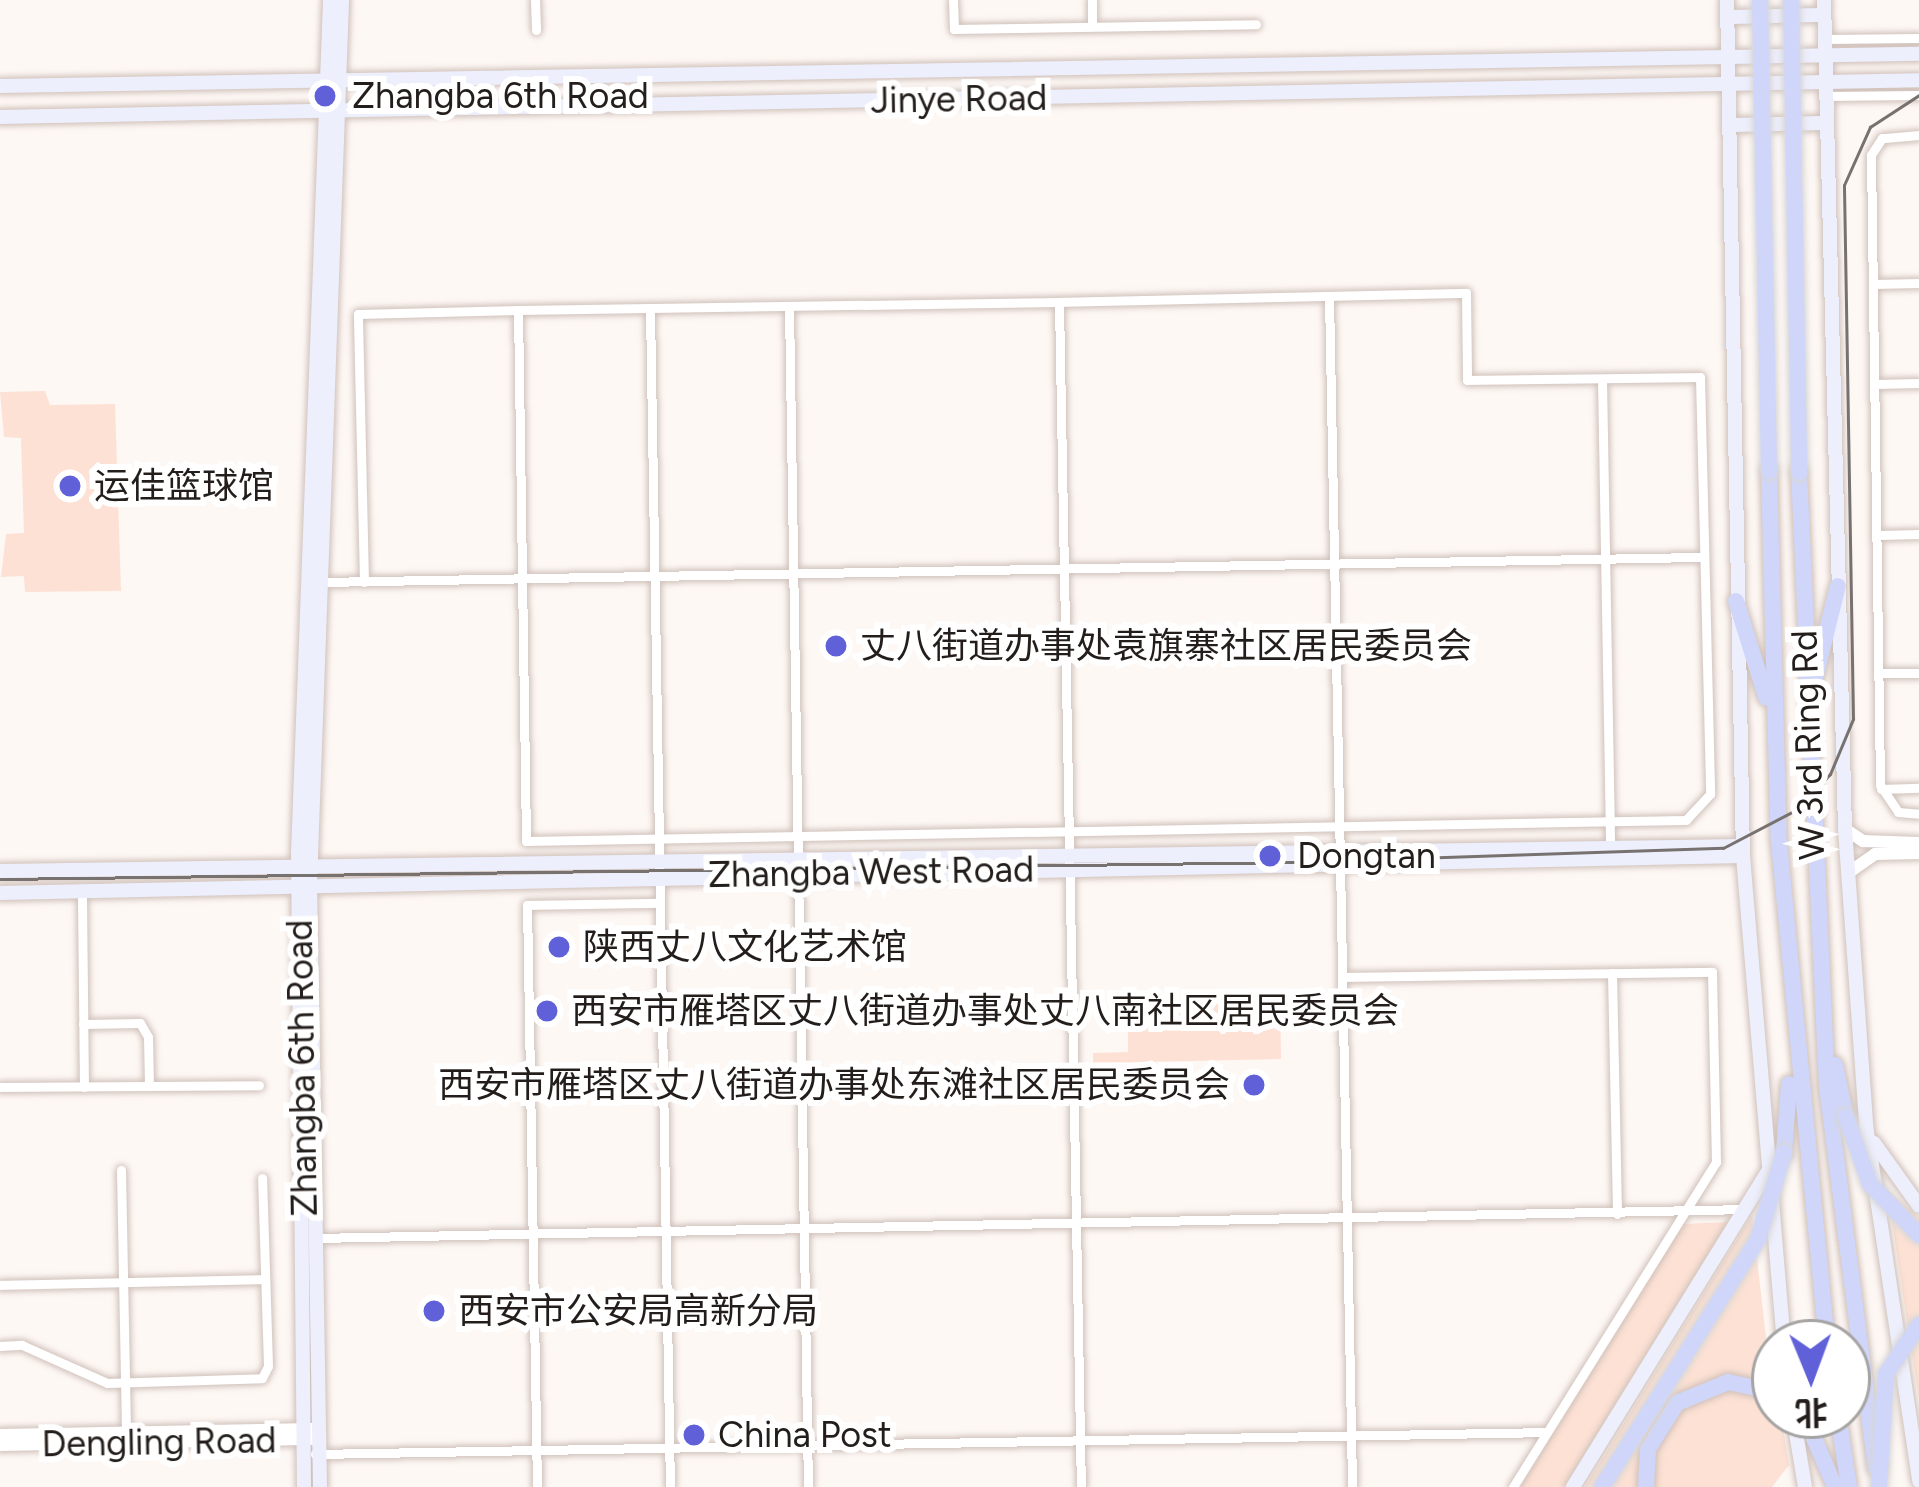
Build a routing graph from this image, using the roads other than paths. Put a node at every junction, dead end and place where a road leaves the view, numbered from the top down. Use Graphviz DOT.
graph roads {
  1 [pos="330,0"];
  2 [pos="342,0"];
  3 [pos="535,0"];
  4 [pos="953,0"];
  5 [pos="1092,0"];
  6 [pos="1726,0"];
  7 [pos="1760,0"];
  8 [pos="1791,0"];
  9 [pos="1824,8"];
  10 [pos="1727,17"];
  11 [pos="1256,24"];
  12 [pos="1093,26"];
  13 [pos="536,30"];
  14 [pos="1919,38"];
  15 [pos="1824,39"];
  16 [pos="1919,54"];
  17 [pos="1728,55"];
  18 [pos="1824,56"];
  19 [pos="333,80"];
  20 [pos="1919,80"];
  21 [pos="1728,85"];
  22 [pos="0,86"];
  23 [pos="1825,89"];
  24 [pos="1919,94"];
  25 [pos="335,110"];
  26 [pos="0,117"];
  27 [pos="1826,124"];
  28 [pos="1729,125"];
  29 [pos="1919,135"];
  30 [pos="1874,284"];
  31 [pos="1919,284"];
  32 [pos="1329,296"];
  33 [pos="1059,302"];
  34 [pos="789,306"];
  35 [pos="650,309"];
  36 [pos="518,310"];
  37 [pos="1602,379"];
  38 [pos="1919,383"];
  39 [pos="1876,384"];
  40 [pos="1919,534"];
  41 [pos="1879,535"];
  42 [pos="1703,557"];
  43 [pos="1604,559"];
  44 [pos="1333,567"];
  45 [pos="1064,572"];
  46 [pos="795,576"];
  47 [pos="654,579"];
  48 [pos="522,580"];
  49 [pos="321,582"];
  50 [pos="364,582"];
  51 [pos="1838,586"];
  52 [pos="1736,602"];
  53 [pos="1919,673"];
  54 [pos="1881,674"];
  55 [pos="1772,715"];
  56 [pos="1806,715"];
  57 [pos="1919,788"];
  58 [pos="1880,789"];
  59 [pos="1919,814"];
  60 [pos="1610,821"];
  61 [pos="1340,826"];
  62 [pos="1069,830"];
  63 [pos="1845,830"];
  64 [pos="800,836"];
  65 [pos="659,838"];
  66 [pos="1919,843"];
  67 [pos="1610,848"];
  68 [pos="1743,851"];
  69 [pos="1919,853"];
  70 [pos="1340,858"];
  71 [pos="1068,862"];
  72 [pos="800,867"];
  73 [pos="659,869"];
  74 [pos="0,871"];
  75 [pos="1848,873"];
  76 [pos="304,876"];
  77 [pos="0,892"];
  78 [pos="82,898"];
  79 [pos="660,903"];
  80 [pos="1612,973"];
  81 [pos="1344,977"];
  82 [pos="1822,1006"];
  83 [pos="83,1024"];
  84 [pos="1792,1041"];
  85 [pos="260,1085"];
  86 [pos="149,1086"];
  87 [pos="0,1087"];
  88 [pos="84,1087"];
  89 [pos="1866,1125"];
  90 [pos="121,1170"];
  91 [pos="1766,1174"];
  92 [pos="262,1178"];
  93 [pos="1919,1206"];
  94 [pos="1747,1209"];
  95 [pos="1683,1213"];
  96 [pos="1617,1214"];
  97 [pos="1347,1219"];
  98 [pos="1077,1224"];
  99 [pos="807,1228"];
  100 [pos="668,1231"];
  101 [pos="533,1234"];
  102 [pos="1919,1235"];
  103 [pos="316,1238"];
  104 [pos="265,1279"];
  105 [pos="123,1282"];
  106 [pos="0,1285"];
  107 [pos="1781,1319"];
  108 [pos="1824,1319"];
  109 [pos="1919,1324"];
  110 [pos="0,1346"];
  111 [pos="125,1384"];
  112 [pos="1751,1387"];
  113 [pos="126,1432"];
  114 [pos="1547,1432"];
  115 [pos="0,1435"];
  116 [pos="1351,1436"];
  117 [pos="1797,1439"];
  118 [pos="1814,1439"];
  119 [pos="1842,1439"];
  120 [pos="312,1441"];
  121 [pos="1081,1441"];
  122 [pos="0,1445"];
  123 [pos="808,1445"];
  124 [pos="670,1447"];
  125 [pos="536,1449"];
  126 [pos="1919,1481"];
  127 [pos="304,1487"];
  128 [pos="320,1487"];
  129 [pos="537,1487"];
  130 [pos="670,1487"];
  131 [pos="808,1487"];
  132 [pos="1081,1487"];
  133 [pos="1352,1487"];
  134 [pos="1513,1487"];
  135 [pos="1573,1487"];
  136 [pos="1602,1487"];
  137 [pos="1646,1487"];
  138 [pos="1805,1487"];
  139 [pos="1834,1487"];
  140 [pos="1849,1487"];
  141 [pos="1879,1487"];
  1 -- 19 [label="main road, Zhangba 6th Road"];
  2 -- 19 [label="main road, Zhangba 6th Road"];
  3 -- 13 [label="street"];
  4 -- 12 [label="street"];
  5 -- 12 [label="street"];
  6 -- 10 [label="main road, W 3rd Ring Rd"];
  7 -- 55 [label="highway, W 3rd Ring Rd, bridge"];
  8 -- 56 [label="highway, W 3rd Ring Rd, bridge"];
  9 -- 10 [label="main road"];
  9 -- 15 [label="main road, W 3rd Ring Rd"];
  10 -- 17 [label="main road, W 3rd Ring Rd"];
  11 -- 12 [label="street"];
  14 -- 15 [label="street"];
  15 -- 18 [label="main road, W 3rd Ring Rd"];
  16 -- 18 [label="main road, Jinye Road"];
  17 -- 18 [label="main road, Jinye Road"];
  17 -- 19 [label="main road, Jinye Road"];
  17 -- 21 [label="main road, W 3rd Ring Rd"];
  18 -- 23 [label="main road, W 3rd Ring Rd"];
  19 -- 22 [label="main road, Jinye Road"];
  19 -- 25 [label="main road, Zhangba 6th Road"];
  20 -- 23 [label="main road, Jinye Road"];
  21 -- 23 [label="main road, Jinye Road"];
  21 -- 25 [label="main road, Jinye Road"];
  21 -- 28 [label="main road, W 3rd Ring Rd"];
  23 -- 24 [label="street, Jinye Road"];
  23 -- 27 [label="main road, W 3rd Ring Rd"];
  25 -- 26 [label="main road, Jinye Road"];
  25 -- 49 [label="main road, Zhangba 6th Road"];
  25 -- 76 [label="main road, Zhangba 6th Road"];
  27 -- 28 [label="main road"];
  27 -- 51 [label="main road, W 3rd Ring Rd"];
  28 -- 52 [label="main road, W 3rd Ring Rd"];
  29 -- 30 [label="street"];
  30 -- 31 [label="street"];
  30 -- 39 [label="street"];
  32 -- 33 [label="street"];
  32 -- 37 [label="street"];
  32 -- 44 [label="street"];
  33 -- 34 [label="street"];
  33 -- 45 [label="street"];
  34 -- 35 [label="street"];
  34 -- 46 [label="street"];
  35 -- 36 [label="street"];
  35 -- 47 [label="street"];
  36 -- 48 [label="street"];
  36 -- 50 [label="street"];
  37 -- 42 [label="street"];
  37 -- 43 [label="street"];
  38 -- 39 [label="street"];
  39 -- 41 [label="street"];
  40 -- 41 [label="street"];
  41 -- 54 [label="street"];
  42 -- 43 [label="street"];
  42 -- 60 [label="street"];
  43 -- 44 [label="street"];
  43 -- 60 [label="street"];
  44 -- 45 [label="street"];
  44 -- 61 [label="street"];
  45 -- 46 [label="street"];
  45 -- 62 [label="street"];
  46 -- 47 [label="street"];
  46 -- 64 [label="street"];
  47 -- 48 [label="street"];
  47 -- 65 [label="street"];
  48 -- 50 [label="street"];
  48 -- 65 [label="street"];
  49 -- 50 [label="street"];
  49 -- 76 [label="main road, Zhangba 6th Road"];
  51 -- 56 [label="highway"];
  51 -- 63 [label="main road, W 3rd Ring Rd"];
  52 -- 55 [label="highway"];
  52 -- 68 [label="main road, W 3rd Ring Rd"];
  53 -- 54 [label="street"];
  54 -- 58 [label="street"];
  55 -- 84 [label="highway, W 3rd Ring Rd"];
  56 -- 82 [label="highway, W 3rd Ring Rd"];
  57 -- 58 [label="street"];
  58 -- 59 [label="street"];
  60 -- 61 [label="street"];
  60 -- 67 [label="street"];
  61 -- 62 [label="street"];
  61 -- 70 [label="street"];
  62 -- 64 [label="street"];
  62 -- 71 [label="street"];
  63 -- 66 [label="street"];
  63 -- 75 [label="main road, W 3rd Ring Rd"];
  64 -- 65 [label="street"];
  64 -- 72 [label="street"];
  65 -- 73 [label="street"];
  67 -- 68 [label="main road, Zhangba West Road"];
  67 -- 70 [label="main road, Zhangba West Road"];
  68 -- 70 [label="main road, Zhangba West Road"];
  68 -- 91 [label="main road, W 3rd Ring Rd"];
  69 -- 75 [label="street"];
  70 -- 71 [label="main road, Zhangba West Road"];
  70 -- 81 [label="street"];
  71 -- 72 [label="main road, Zhangba West Road"];
  71 -- 98 [label="street"];
  72 -- 73 [label="main road, Zhangba West Road"];
  72 -- 99 [label="street"];
  73 -- 76 [label="main road, Zhangba West Road"];
  73 -- 79 [label="street"];
  74 -- 76 [label="main road, Zhangba West Road"];
  75 -- 89 [label="main road, W 3rd Ring Rd"];
  76 -- 77 [label="main road, Zhangba West Road"];
  76 -- 103 [label="main road, Zhangba 6th Road"];
  76 -- 120 [label="main road, Zhangba 6th Road"];
  78 -- 83 [label="street"];
  79 -- 100 [label="street"];
  79 -- 101 [label="street"];
  80 -- 81 [label="street"];
  80 -- 95 [label="street"];
  80 -- 96 [label="street"];
  81 -- 97 [label="street"];
  82 -- 102 [label="highway, bridge"];
  82 -- 141 [label="highway, W 3rd Ring Rd, bridge"];
  83 -- 86 [label="street"];
  83 -- 88 [label="street"];
  84 -- 108 [label="highway, W 3rd Ring Rd"];
  84 -- 136 [label="highway, bridge"];
  85 -- 86 [label="street"];
  86 -- 88 [label="street"];
  87 -- 88 [label="street"];
  89 -- 93 [label="main road"];
  89 -- 126 [label="main road, W 3rd Ring Rd"];
  90 -- 105 [label="street"];
  91 -- 94 [label="main road"];
  91 -- 107 [label="main road, W 3rd Ring Rd"];
  92 -- 104 [label="street"];
  94 -- 95 [label="street"];
  94 -- 135 [label="main road"];
  95 -- 96 [label="street"];
  95 -- 114 [label="street"];
  96 -- 97 [label="street"];
  97 -- 98 [label="street"];
  97 -- 116 [label="street"];
  98 -- 99 [label="street"];
  98 -- 121 [label="street"];
  99 -- 100 [label="street"];
  99 -- 123 [label="street"];
  100 -- 101 [label="street"];
  100 -- 124 [label="street"];
  101 -- 103 [label="street"];
  101 -- 125 [label="street"];
  103 -- 120 [label="main road, Zhangba 6th Road"];
  104 -- 105 [label="street"];
  104 -- 111 [label="street"];
  105 -- 106 [label="street"];
  105 -- 111 [label="street"];
  109 -- 141 [label="highway, bridge"];
  110 -- 111 [label="street"];
  111 -- 113 [label="street"];
  112 -- 137 [label="highway"];
  113 -- 115 [label="street, Dengling Road"];
  113 -- 120 [label="street, Dengling Road"];
  114 -- 116 [label="street"];
  114 -- 134 [label="street"];
  116 -- 121 [label="street"];
  116 -- 133 [label="street"];
  117 -- 138 [label="main road"];
  118 -- 139 [label="highway"];
  119 -- 140 [label="highway"];
  120 -- 122 [label="street, Dengling Road"];
  120 -- 125 [label="street"];
  120 -- 127 [label="main road, Zhangba 6th Road"];
  120 -- 128 [label="main road, Zhangba 6th Road"];
  121 -- 123 [label="street"];
  121 -- 132 [label="street"];
  123 -- 124 [label="street"];
  123 -- 131 [label="street"];
  124 -- 125 [label="street"];
  124 -- 130 [label="street"];
  125 -- 129 [label="street"];
}
